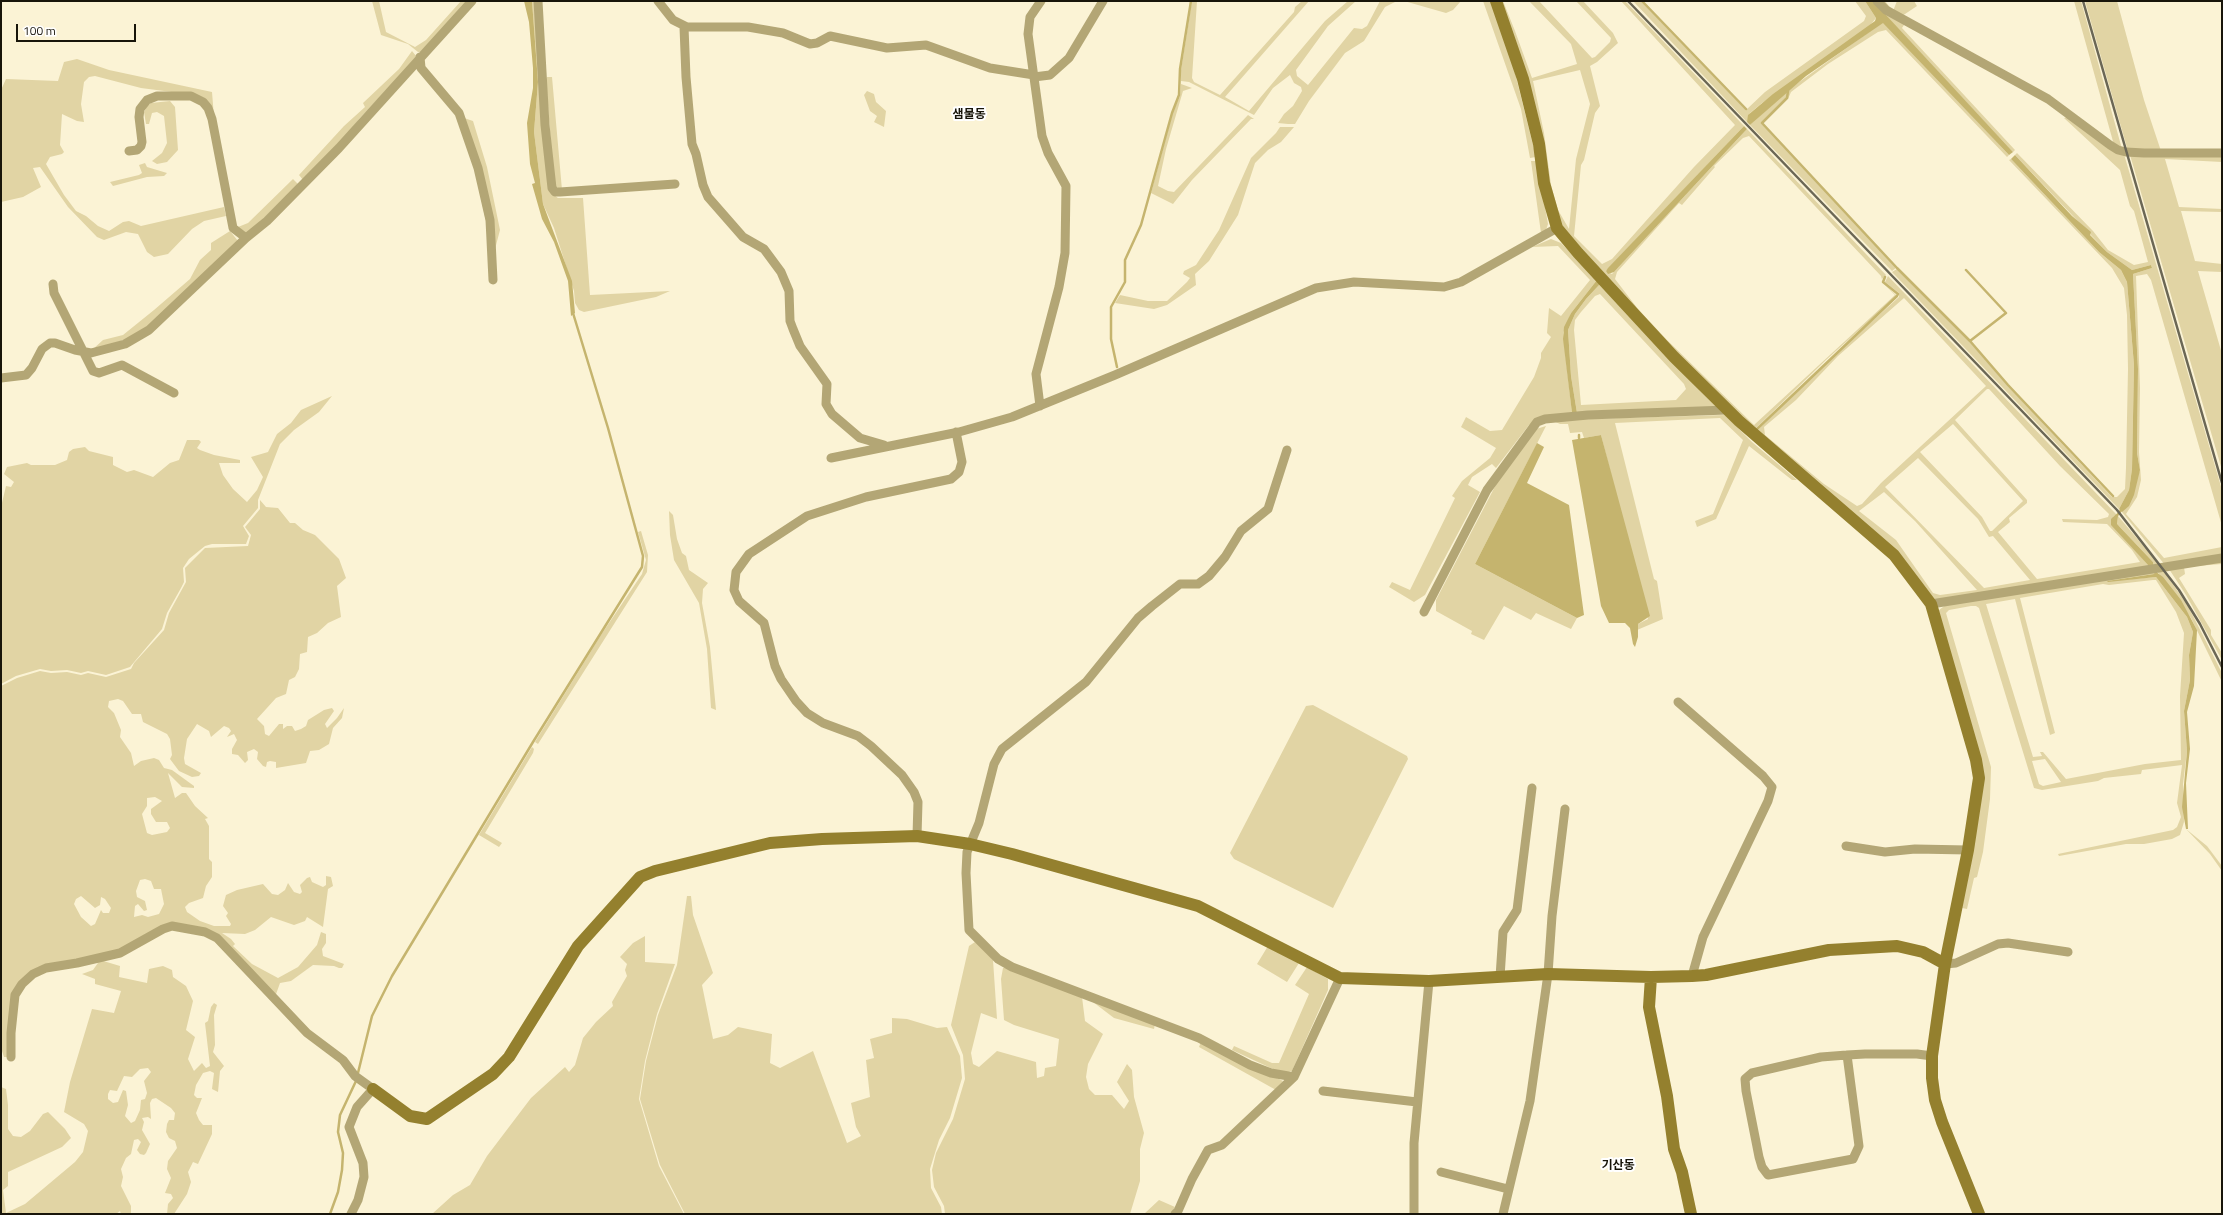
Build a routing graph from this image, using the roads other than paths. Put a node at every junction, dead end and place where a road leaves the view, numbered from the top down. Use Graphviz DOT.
graph roads {
  1 [pos="472,1"];
  2 [pos="538,1"];
  3 [pos="658,1"];
  4 [pos="1041,1"];
  5 [pos="1103,1"];
  6 [pos="1496,1"];
  7 [pos="1878,1"];
  8 [pos="684,26"];
  9 [pos="420,57"];
  10 [pos="1034,76"];
  11 [pos="129,151"];
  12 [pos="2222,153"];
  13 [pos="676,184"];
  14 [pos="1557,228"];
  15 [pos="246,238"];
  16 [pos="493,280"];
  17 [pos="53,284"];
  18 [pos="82,352"];
  19 [pos="1,378"];
  20 [pos="174,393"];
  21 [pos="1040,406"];
  22 [pos="1727,410"];
  23 [pos="956,432"];
  24 [pos="889,446"];
  25 [pos="1287,450"];
  26 [pos="831,458"];
  27 [pos="2222,558"];
  28 [pos="1931,604"];
  29 [pos="1424,612"];
  30 [pos="1678,702"];
  31 [pos="1532,788"];
  32 [pos="1565,809"];
  33 [pos="917,836"];
  34 [pos="970,844"];
  35 [pos="1846,846"];
  36 [pos="1968,850"];
  37 [pos="2068,952"];
  38 [pos="1945,964"];
  39 [pos="1548,974"];
  40 [pos="1692,976"];
  41 [pos="1500,977"];
  42 [pos="1340,978"];
  43 [pos="1651,978"];
  44 [pos="1429,981"];
  45 [pos="1847,1055"];
  46 [pos="11,1056"];
  47 [pos="1932,1056"];
  48 [pos="1294,1077"];
  49 [pos="373,1089"];
  50 [pos="1323,1091"];
  51 [pos="1417,1102"];
  52 [pos="1440,1172"];
  53 [pos="1508,1189"];
  54 [pos="351,1214"];
  55 [pos="1175,1214"];
  56 [pos="1414,1214"];
  57 [pos="1502,1214"];
  58 [pos="1691,1214"];
  59 [pos="1979,1214"];
  1 -- 9 [label="street"];
  2 -- 13 [label="street"];
  3 -- 8 [label="street"];
  4 -- 10 [label="street"];
  5 -- 10 [label="street"];
  6 -- 14 [label="street"];
  7 -- 12 [label="street"];
  8 -- 10 [label="street"];
  8 -- 24 [label="street"];
  9 -- 15 [label="street"];
  9 -- 16 [label="street"];
  10 -- 21 [label="street"];
  11 -- 15 [label="street"];
  14 -- 21 [label="street"];
  14 -- 22 [label="street"];
  15 -- 18 [label="street"];
  17 -- 18 [label="street"];
  18 -- 19 [label="street"];
  18 -- 20 [label="street"];
  21 -- 23 [label="street"];
  22 -- 28 [label="street"];
  22 -- 29 [label="street"];
  23 -- 24 [label="street"];
  23 -- 33 [label="street"];
  24 -- 26 [label="street"];
  25 -- 34 [label="street"];
  27 -- 28 [label="street"];
  28 -- 36 [label="street"];
  30 -- 40 [label="street"];
  31 -- 41 [label="street"];
  32 -- 39 [label="street"];
  33 -- 34 [label="street"];
  33 -- 49 [label="street"];
  34 -- 42 [label="street"];
  34 -- 48 [label="street"];
  35 -- 36 [label="street"];
  36 -- 38 [label="street"];
  37 -- 38 [label="street"];
  38 -- 40 [label="street"];
  38 -- 47 [label="street"];
  39 -- 41 [label="street"];
  39 -- 43 [label="street"];
  39 -- 53 [label="street"];
  40 -- 43 [label="street"];
  41 -- 44 [label="street"];
  42 -- 44 [label="street"];
  42 -- 48 [label="street"];
  43 -- 58 [label="street"];
  44 -- 51 [label="street"];
  45 -- 45 [label="street"];
  45 -- 47 [label="street"];
  46 -- 49 [label="street"];
  47 -- 59 [label="street"];
  48 -- 55 [label="street"];
  49 -- 54 [label="street"];
  50 -- 51 [label="street"];
  51 -- 56 [label="street"];
  52 -- 53 [label="street"];
  53 -- 57 [label="street"];
}
